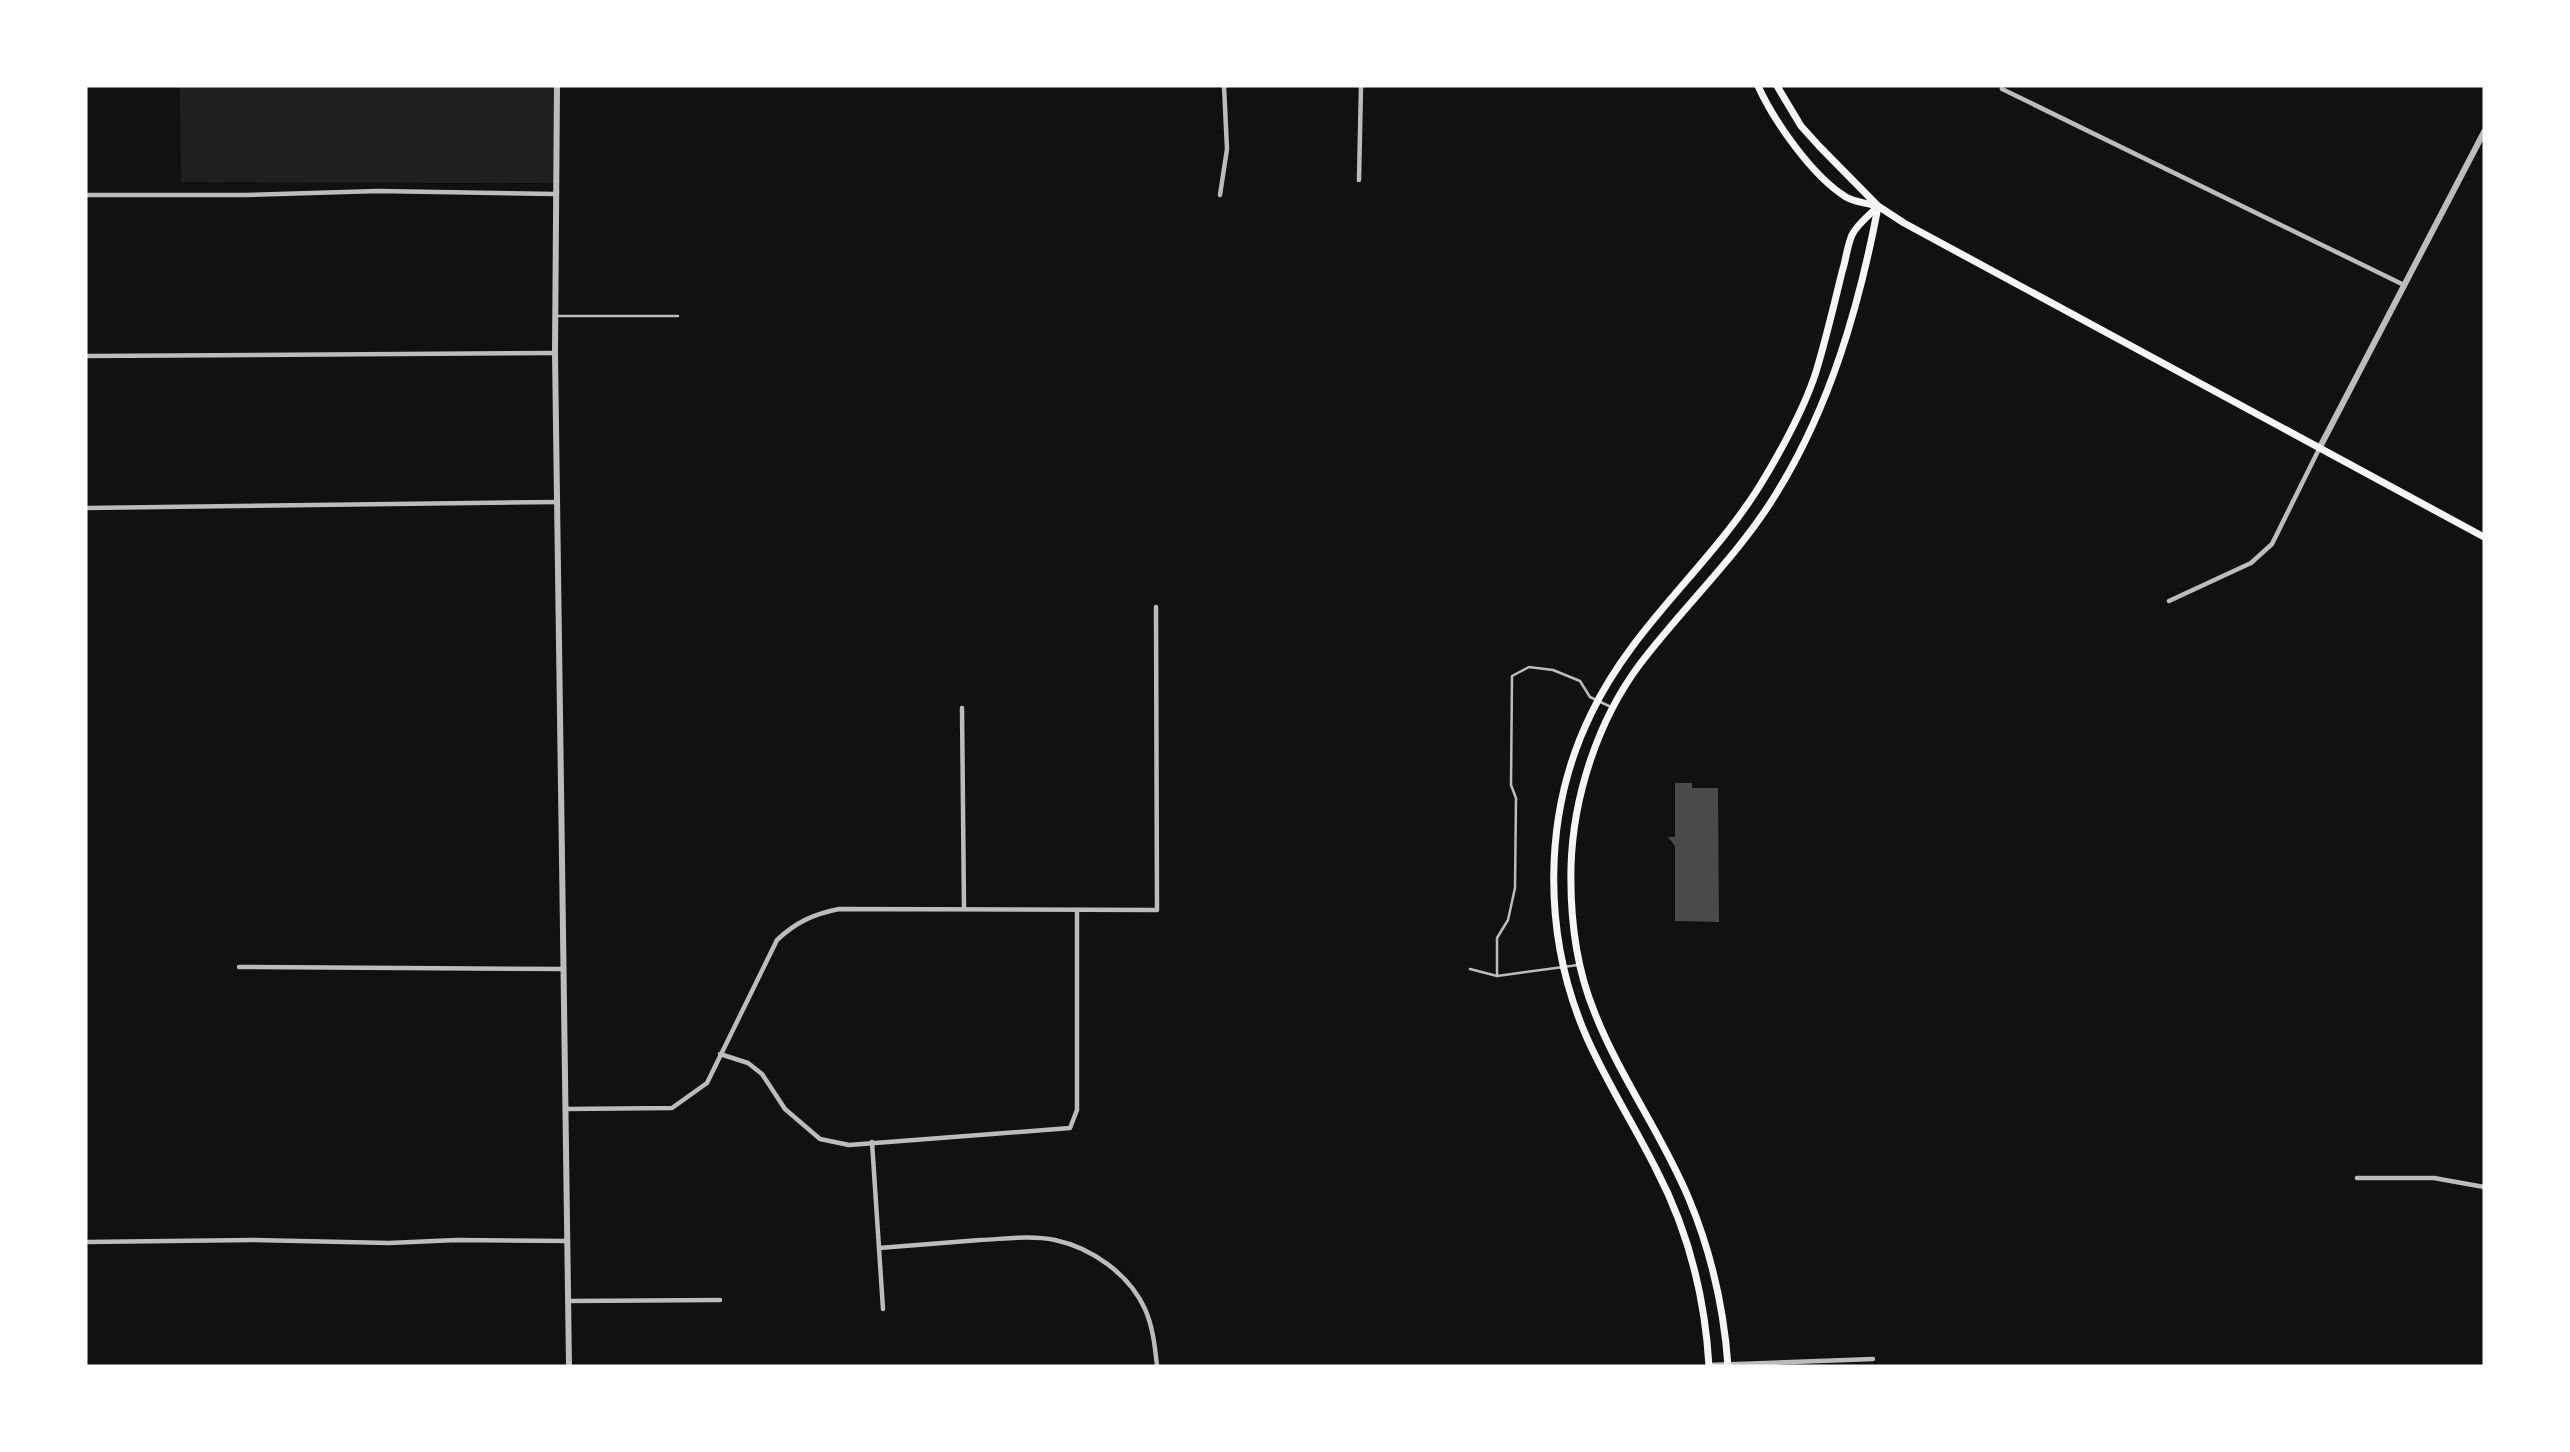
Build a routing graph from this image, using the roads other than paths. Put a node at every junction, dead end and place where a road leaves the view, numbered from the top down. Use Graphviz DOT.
graph roads {
  1 [pos="557,86"];
  2 [pos="1224,86"];
  3 [pos="1362,86"];
  4 [pos="1758,86"];
  5 [pos="1777,86"];
  6 [pos="2002,89"];
  7 [pos="2484,132"];
  8 [pos="1359,180"];
  9 [pos="555,194"];
  10 [pos="86,195"];
  11 [pos="1220,195"];
  12 [pos="1878,206"];
  13 [pos="2403,285"];
  14 [pos="555,316"];
  15 [pos="678,317"];
  16 [pos="555,353"];
  17 [pos="86,356"];
  18 [pos="2320,447"];
  19 [pos="557,502"];
  20 [pos="86,508"];
  21 [pos="2484,537"];
  22 [pos="2169,601"];
  23 [pos="1156,607"];
  24 [pos="1594,699"];
  25 [pos="962,708"];
  26 [pos="1613,708"];
  27 [pos="964,908"];
  28 [pos="1077,910"];
  29 [pos="1581,965"];
  30 [pos="239,967"];
  31 [pos="1563,967"];
  32 [pos="565,969"];
  33 [pos="1470,969"];
  34 [pos="1497,976"];
  35 [pos="720,1055"];
  36 [pos="565,1109"];
  37 [pos="872,1142"];
  38 [pos="2357,1178"];
  39 [pos="2484,1187"];
  40 [pos="568,1241"];
  41 [pos="86,1242"];
  42 [pos="879,1248"];
  43 [pos="720,1300"];
  44 [pos="568,1301"];
  45 [pos="883,1309"];
  46 [pos="1872,1359"];
  47 [pos="1728,1365"];
  48 [pos="569,1366"];
  49 [pos="1157,1366"];
  50 [pos="1709,1366"];
  1 -- 9 [label="street"];
  2 -- 11 [label="street"];
  3 -- 8 [label="street"];
  4 -- 12 [label="main road"];
  5 -- 12 [label="main road"];
  6 -- 13 [label="street"];
  7 -- 13 [label="street"];
  9 -- 10 [label="street"];
  9 -- 14 [label="street"];
  12 -- 18 [label="main road"];
  12 -- 24 [label="main road"];
  12 -- 26 [label="main road"];
  13 -- 18 [label="street"];
  14 -- 15 [label="lane"];
  14 -- 16 [label="street"];
  16 -- 17 [label="street"];
  16 -- 19 [label="street"];
  18 -- 21 [label="main road"];
  18 -- 22 [label="street"];
  19 -- 20 [label="street"];
  19 -- 32 [label="street"];
  23 -- 28 [label="street"];
  24 -- 26 [label="lane"];
  24 -- 31 [label="main road"];
  24 -- 34 [label="lane"];
  25 -- 27 [label="street"];
  26 -- 29 [label="main road"];
  27 -- 28 [label="street"];
  27 -- 35 [label="street"];
  28 -- 37 [label="street"];
  29 -- 31 [label="lane"];
  29 -- 47 [label="main road"];
  30 -- 32 [label="street"];
  31 -- 34 [label="lane"];
  31 -- 50 [label="main road"];
  32 -- 36 [label="street"];
  33 -- 34 [label="lane"];
  35 -- 36 [label="street"];
  35 -- 37 [label="street"];
  36 -- 40 [label="street"];
  37 -- 42 [label="street"];
  38 -- 39 [label="street"];
  40 -- 41 [label="street"];
  40 -- 44 [label="street"];
  42 -- 45 [label="street"];
  42 -- 49 [label="street"];
  43 -- 44 [label="street"];
  44 -- 48 [label="street"];
  46 -- 47 [label="street"];
  47 -- 50 [label="street"];
}
